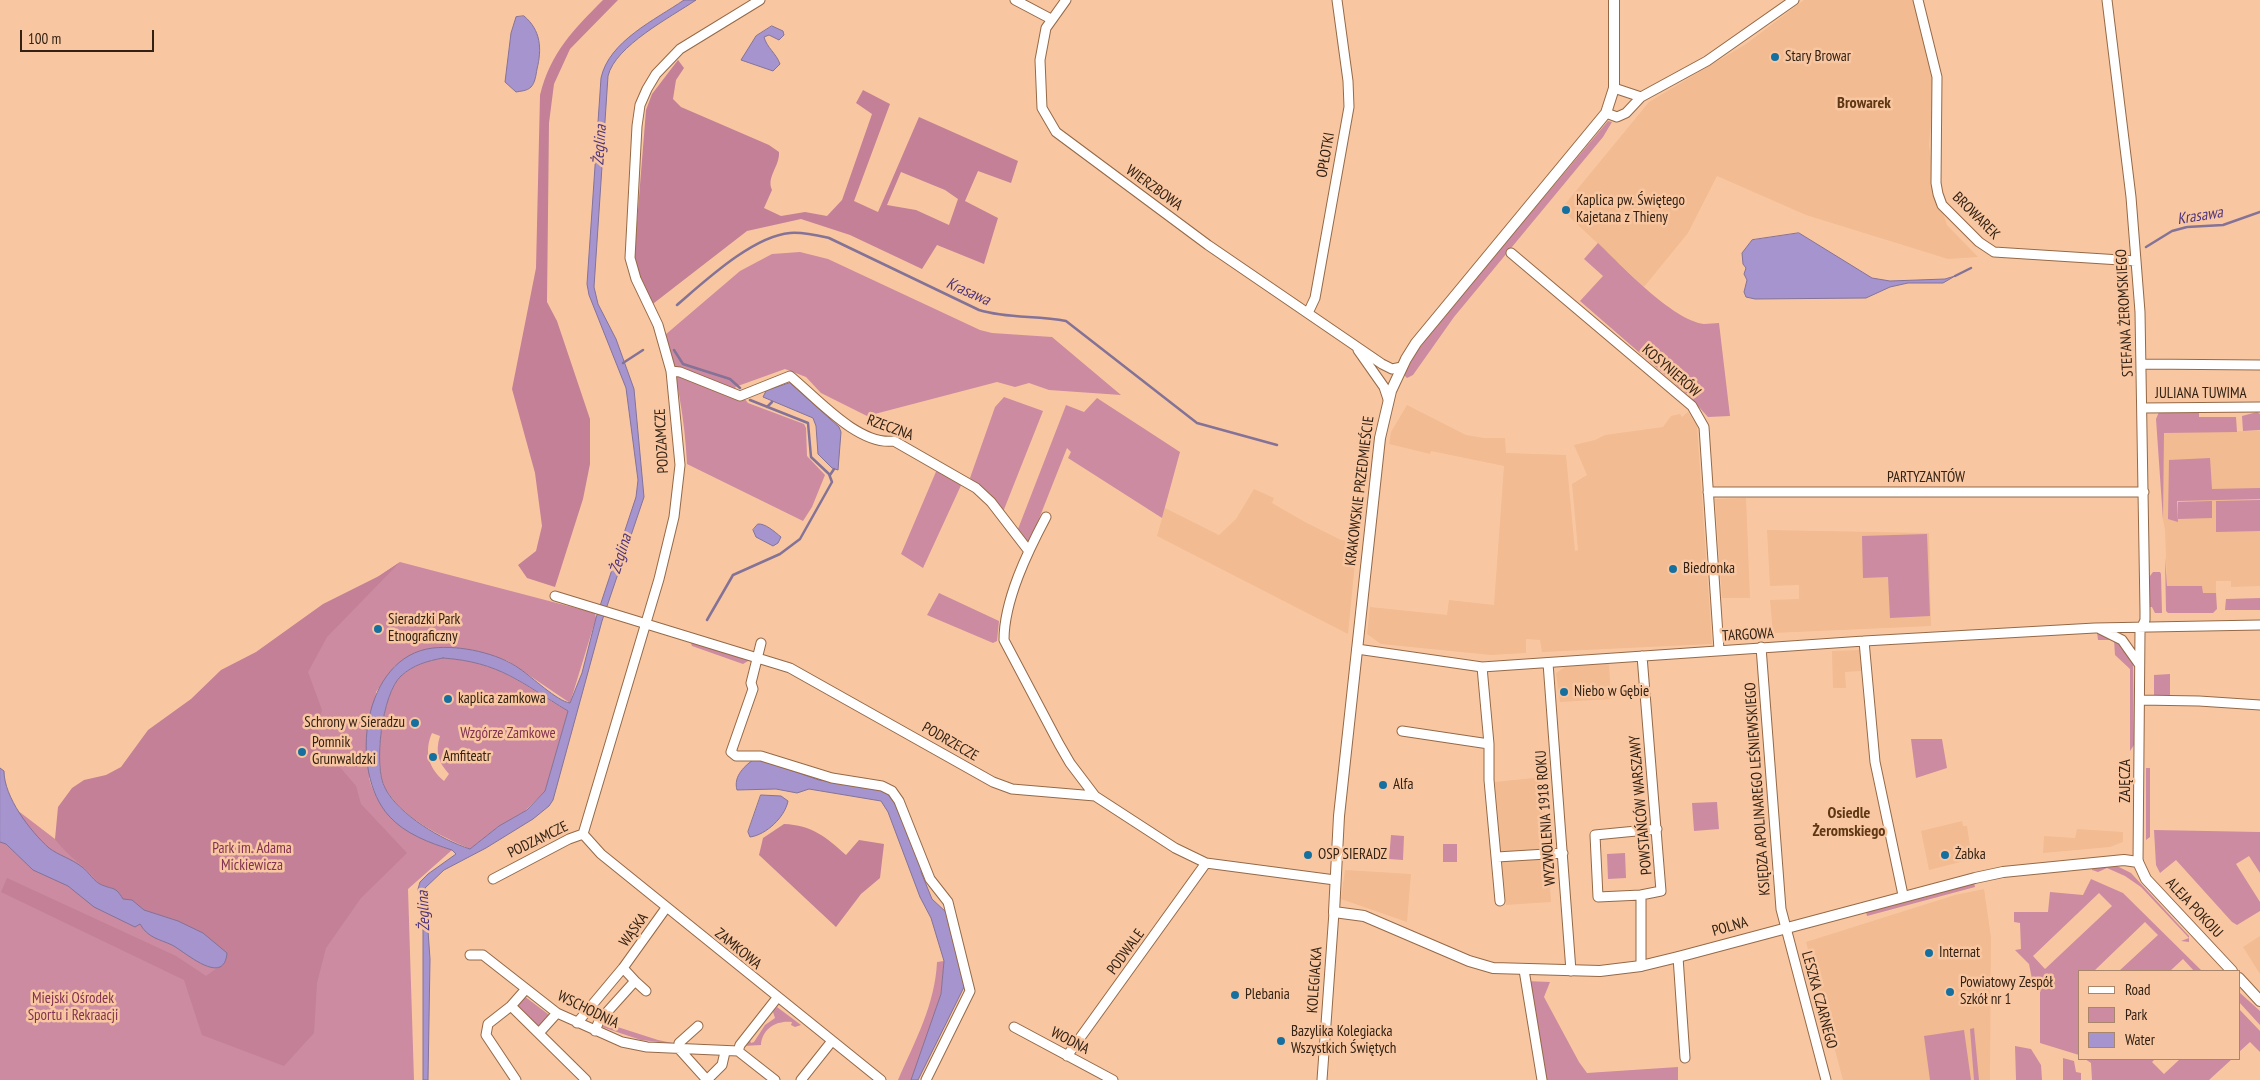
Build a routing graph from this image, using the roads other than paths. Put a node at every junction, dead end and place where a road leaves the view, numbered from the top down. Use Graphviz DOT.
graph roads {
  1 [pos="760,0"];
  2 [pos="1015,0"];
  3 [pos="1066,0"];
  4 [pos="1337,0"];
  5 [pos="1614,0"];
  6 [pos="1794,0"];
  7 [pos="1918,0"];
  8 [pos="2107,0"];
  9 [pos="1051,19"];
  10 [pos="1614,88"];
  11 [pos="1641,96"];
  12 [pos="1606,113"];
  13 [pos="1511,253"];
  14 [pos="2136,261"];
  15 [pos="1308,313"];
  16 [pos="1355,346"];
  17 [pos="2142,364"];
  18 [pos="2260,365"];
  19 [pos="1402,367"];
  20 [pos="671,371"];
  21 [pos="1388,399"];
  22 [pos="2260,407"];
  23 [pos="2143,408"];
  24 [pos="1708,492"];
  25 [pos="2144,492"];
  26 [pos="1046,517"];
  27 [pos="1028,550"];
  28 [pos="556,596"];
  29 [pos="647,623"];
  30 [pos="2260,625"];
  31 [pos="2143,626"];
  32 [pos="2098,628"];
  33 [pos="1864,641"];
  34 [pos="761,643"];
  35 [pos="1761,647"];
  36 [pos="1357,650"];
  37 [pos="1719,650"];
  38 [pos="757,656"];
  39 [pos="1642,656"];
  40 [pos="1548,663"];
  41 [pos="2140,666"];
  42 [pos="1482,667"];
  43 [pos="2140,700"];
  44 [pos="2260,705"];
  45 [pos="1402,731"];
  46 [pos="1490,744"];
  47 [pos="1095,796"];
  48 [pos="1657,829"];
  49 [pos="583,834"];
  50 [pos="1563,853"];
  51 [pos="1496,856"];
  52 [pos="2138,862"];
  53 [pos="1206,863"];
  54 [pos="492,879"];
  55 [pos="1335,880"];
  56 [pos="1641,895"];
  57 [pos="1903,895"];
  58 [pos="1500,900"];
  59 [pos="666,908"];
  60 [pos="1334,912"];
  61 [pos="1785,928"];
  62 [pos="470,955"];
  63 [pos="1678,957"];
  64 [pos="1641,966"];
  65 [pos="622,968"];
  66 [pos="1524,970"];
  67 [pos="2231,970"];
  68 [pos="1571,971"];
  69 [pos="2240,979"];
  70 [pos="636,981"];
  71 [pos="526,989"];
  72 [pos="646,991"];
  73 [pos="777,998"];
  74 [pos="2260,1001"];
  75 [pos="511,1006"];
  76 [pos="557,1013"];
  77 [pos="577,1023"];
  78 [pos="698,1026"];
  79 [pos="1014,1027"];
  80 [pos="595,1031"];
  81 [pos="539,1033"];
  82 [pos="832,1041"];
  83 [pos="680,1050"];
  84 [pos="738,1051"];
  85 [pos="725,1052"];
  86 [pos="1067,1056"];
  87 [pos="1685,1058"];
  88 [pos="516,1080"];
  89 [pos="586,1080"];
  90 [pos="707,1080"];
  91 [pos="775,1080"];
  92 [pos="801,1080"];
  93 [pos="881,1080"];
  94 [pos="926,1080"];
  95 [pos="1113,1080"];
  96 [pos="1322,1080"];
  97 [pos="1542,1080"];
  98 [pos="1826,1080"];
  1 -- 20 [label="street, PODZAMCZE"];
  2 -- 9 [label="street"];
  3 -- 9 [label="street, WIERZBOWA"];
  4 -- 15 [label="street, OPŁOTKI"];
  5 -- 10 [label="street, KRAKOWSKIE PRZEDMIEŚCIE"];
  6 -- 11 [label="street"];
  7 -- 14 [label="street, BROWAREK"];
  8 -- 14 [label="street, STEFANA ŻEROMSKIEGO"];
  9 -- 15 [label="street, WIERZBOWA"];
  10 -- 11 [label="street"];
  10 -- 12 [label="street, KRAKOWSKIE PRZEDMIEŚCIE"];
  11 -- 12 [label="street"];
  12 -- 19 [label="street, KRAKOWSKIE PRZEDMIEŚCIE"];
  13 -- 24 [label="street, KOSYNIERÓW"];
  14 -- 17 [label="street, STEFANA ŻEROMSKIEGO"];
  15 -- 16 [label="street, WIERZBOWA"];
  16 -- 19 [label="street, WIERZBOWA"];
  16 -- 21 [label="street, WIERZBOWA"];
  17 -- 18 [label="street"];
  17 -- 23 [label="street, STEFANA ŻEROMSKIEGO"];
  19 -- 21 [label="street, KRAKOWSKIE PRZEDMIEŚCIE"];
  20 -- 27 [label="street, RZECZNA"];
  20 -- 29 [label="street, PODZAMCZE"];
  21 -- 36 [label="street, KRAKOWSKIE PRZEDMIEŚCIE"];
  22 -- 23 [label="street, JULIANA TUWIMA"];
  23 -- 25 [label="street, STEFANA ŻEROMSKIEGO"];
  24 -- 25 [label="street, PARTYZANTÓW"];
  24 -- 37 [label="street, KOSYNIERÓW"];
  25 -- 31 [label="street, STEFANA ŻEROMSKIEGO"];
  26 -- 27 [label="street"];
  27 -- 47 [label="street"];
  28 -- 29 [label="street, PODRZECZE"];
  29 -- 38 [label="street, PODRZECZE"];
  29 -- 49 [label="street, PODZAMCZE"];
  30 -- 31 [label="street, TARGOWA"];
  31 -- 32 [label="street, TARGOWA"];
  31 -- 41 [label="street, ZAJĘCZA"];
  32 -- 33 [label="street, TARGOWA"];
  32 -- 41 [label="street"];
  33 -- 35 [label="street, TARGOWA"];
  33 -- 57 [label="street"];
  34 -- 38 [label="street"];
  35 -- 37 [label="street, TARGOWA"];
  35 -- 61 [label="street, KSIĘDZA APOLINAREGO LEŚNIEWSKIEGO"];
  36 -- 42 [label="street, TARGOWA"];
  36 -- 55 [label="street, KRAKOWSKIE PRZEDMIEŚCIE"];
  37 -- 39 [label="street, TARGOWA"];
  38 -- 47 [label="street, PODRZECZE"];
  38 -- 94 [label="street"];
  39 -- 40 [label="street, TARGOWA"];
  39 -- 48 [label="street, POWSTAŃCÓW WARSZAWY"];
  40 -- 42 [label="street, TARGOWA"];
  40 -- 50 [label="street, WYZWOLENIA 1918 ROKU"];
  41 -- 43 [label="street, ZAJĘCZA"];
  42 -- 46 [label="street"];
  43 -- 44 [label="street"];
  43 -- 52 [label="street, ZAJĘCZA"];
  45 -- 46 [label="street"];
  46 -- 51 [label="street"];
  47 -- 53 [label="street, PODRZECZE"];
  48 -- 56 [label="street, POWSTAŃCÓW WARSZAWY"];
  48 -- 56 [label="street"];
  49 -- 54 [label="street, PODZAMCZE"];
  49 -- 59 [label="street, ZAMKOWA"];
  50 -- 51 [label="street"];
  50 -- 68 [label="street, WYZWOLENIA 1918 ROKU"];
  51 -- 58 [label="street"];
  52 -- 57 [label="street, POLNA"];
  52 -- 67 [label="street, ALEJA POKOJU"];
  53 -- 55 [label="street, PODRZECZE"];
  53 -- 86 [label="street, PODWALE"];
  55 -- 60 [label="street, KRAKOWSKIE PRZEDMIEŚCIE"];
  56 -- 64 [label="street, POWSTAŃCÓW WARSZAWY"];
  57 -- 61 [label="street, POLNA"];
  59 -- 65 [label="street, WĄSKA"];
  59 -- 73 [label="street, ZAMKOWA"];
  60 -- 66 [label="street, POLNA"];
  60 -- 96 [label="street, KOLEGIACKA"];
  61 -- 63 [label="street, POLNA"];
  61 -- 98 [label="street, LESZKA CZARNEGO"];
  62 -- 71 [label="street, WSCHODNIA"];
  63 -- 64 [label="street, POLNA"];
  63 -- 87 [label="street"];
  64 -- 68 [label="street, POLNA"];
  65 -- 70 [label="street, WĄSKA"];
  65 -- 77 [label="street, WĄSKA"];
  66 -- 68 [label="street, POLNA"];
  66 -- 97 [label="street"];
  69 -- 74 [label="street"];
  70 -- 72 [label="street, WĄSKA"];
  70 -- 80 [label="street"];
  71 -- 75 [label="street"];
  71 -- 76 [label="street, WSCHODNIA"];
  73 -- 82 [label="street, ZAMKOWA"];
  73 -- 84 [label="street"];
  75 -- 81 [label="street"];
  75 -- 88 [label="street"];
  76 -- 77 [label="street, WSCHODNIA"];
  76 -- 81 [label="street"];
  77 -- 80 [label="street, WSCHODNIA"];
  78 -- 83 [label="street"];
  79 -- 86 [label="street, WODNA"];
  80 -- 83 [label="street, WSCHODNIA"];
  81 -- 89 [label="street"];
  82 -- 92 [label="street"];
  82 -- 93 [label="street, ZAMKOWA"];
  83 -- 85 [label="street, WSCHODNIA"];
  83 -- 90 [label="street"];
  84 -- 85 [label="street, WSCHODNIA"];
  84 -- 91 [label="street"];
  85 -- 90 [label="street"];
  86 -- 95 [label="street, WODNA"];
}
